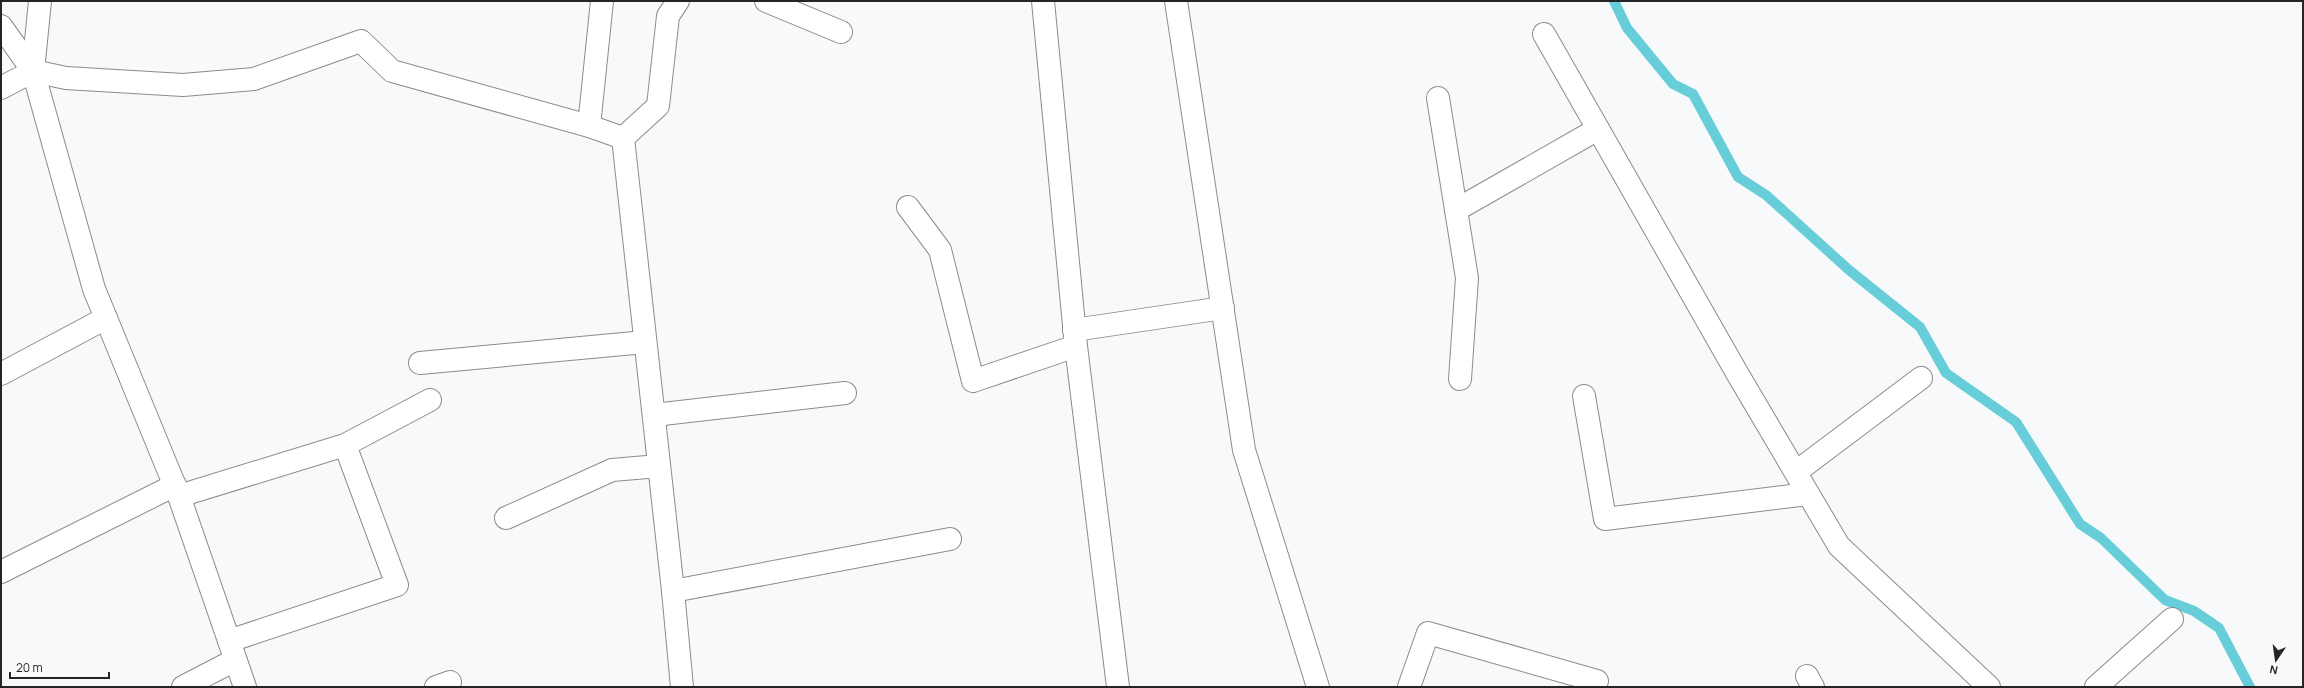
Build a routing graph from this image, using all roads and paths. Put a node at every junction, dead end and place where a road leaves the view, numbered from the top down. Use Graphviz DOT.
graph roads {
  1 [pos="40,1"];
  2 [pos="602,1"];
  3 [pos="678,1"];
  4 [pos="766,1"];
  5 [pos="1042,1"];
  6 [pos="1176,1"];
  7 [pos="1,26"];
  8 [pos="841,32"];
  9 [pos="1544,34"];
  10 [pos="33,71"];
  11 [pos="1,88"];
  12 [pos="1438,98"];
  13 [pos="589,126"];
  14 [pos="1598,129"];
  15 [pos="623,138"];
  16 [pos="908,207"];
  17 [pos="1456,210"];
  18 [pos="1223,308"];
  19 [pos="106,318"];
  20 [pos="1075,338"];
  21 [pos="645,342"];
  22 [pos="420,364"];
  23 [pos="1,374"];
  24 [pos="1922,378"];
  25 [pos="1460,379"];
  26 [pos="845,393"];
  27 [pos="1584,396"];
  28 [pos="430,400"];
  29 [pos="654,415"];
  30 [pos="345,445"];
  31 [pos="659,466"];
  32 [pos="1796,472"];
  33 [pos="177,491"];
  34 [pos="1808,494"];
  35 [pos="506,518"];
  36 [pos="950,539"];
  37 [pos="1,572"];
  38 [pos="673,592"];
  39 [pos="2172,619"];
  40 [pos="232,651"];
  41 [pos="1598,681"];
  42 [pos="2103,685"];
  43 [pos="183,687"];
  44 [pos="245,687"];
  45 [pos="682,687"];
  46 [pos="1118,687"];
  47 [pos="1318,687"];
  48 [pos="1409,687"];
  49 [pos="1990,687"];
  1 -- 10 [label="street"];
  2 -- 13 [label="street"];
  3 -- 15 [label="street"];
  4 -- 8 [label="street"];
  5 -- 20 [label="street"];
  6 -- 18 [label="street"];
  7 -- 10 [label="street"];
  9 -- 14 [label="street"];
  10 -- 11 [label="street"];
  10 -- 13 [label="street"];
  10 -- 19 [label="street"];
  12 -- 17 [label="street"];
  13 -- 15 [label="street"];
  14 -- 17 [label="street"];
  14 -- 32 [label="street"];
  15 -- 21 [label="street"];
  16 -- 20 [label="street"];
  17 -- 25 [label="street"];
  18 -- 20 [label="street"];
  18 -- 47 [label="street"];
  19 -- 23 [label="street"];
  19 -- 33 [label="street"];
  20 -- 46 [label="street"];
  21 -- 22 [label="street"];
  21 -- 29 [label="street"];
  24 -- 32 [label="street"];
  26 -- 29 [label="street"];
  27 -- 34 [label="street"];
  28 -- 30 [label="street"];
  29 -- 31 [label="street"];
  30 -- 33 [label="street"];
  30 -- 40 [label="street"];
  31 -- 35 [label="street"];
  31 -- 38 [label="street"];
  32 -- 34 [label="street"];
  33 -- 37 [label="street"];
  33 -- 40 [label="street"];
  34 -- 49 [label="street"];
  36 -- 38 [label="street"];
  38 -- 45 [label="street"];
  39 -- 42 [label="street"];
  40 -- 43 [label="street"];
  40 -- 44 [label="street"];
  41 -- 48 [label="street"];
}
